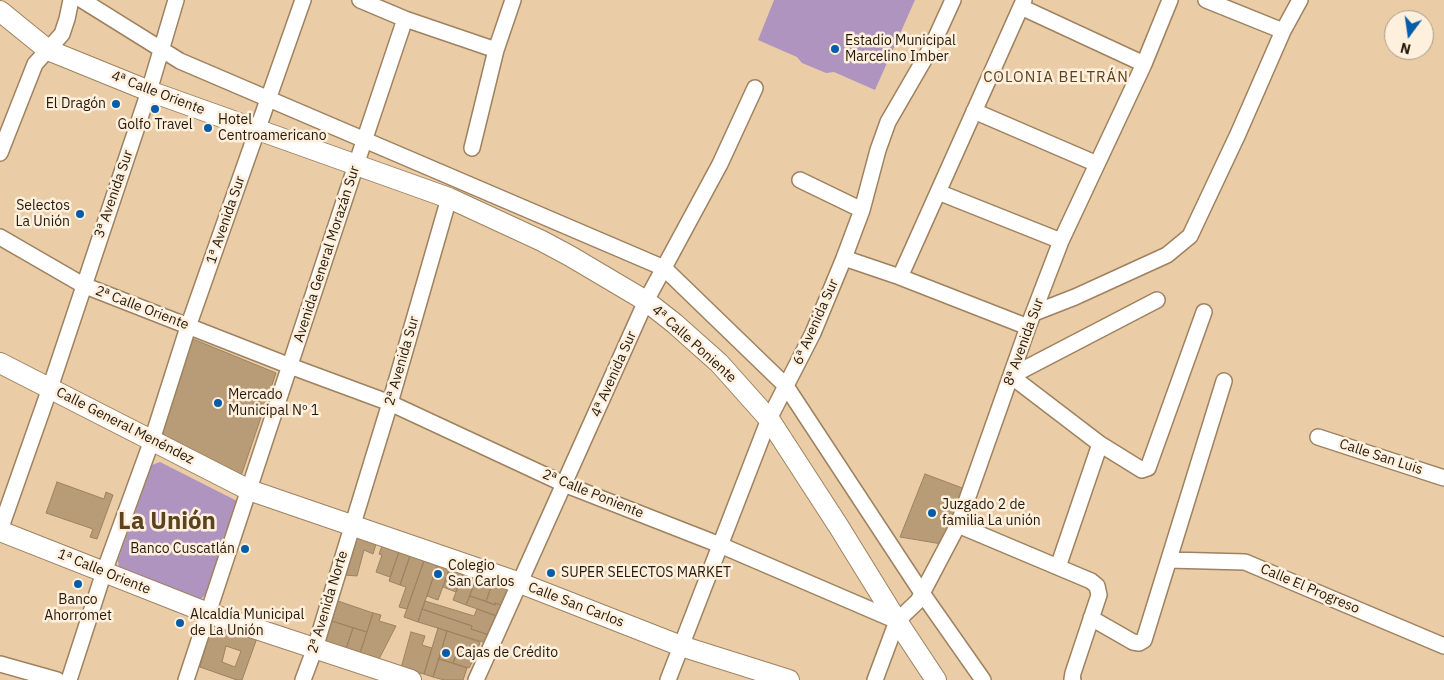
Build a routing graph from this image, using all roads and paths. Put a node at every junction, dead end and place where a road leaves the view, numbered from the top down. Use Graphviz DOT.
graph roads {
  1 [pos="71,0"];
  2 [pos="82,0"];
  3 [pos="176,0"];
  4 [pos="303,0"];
  5 [pos="360,0"];
  6 [pos="513,0"];
  7 [pos="952,0"];
  8 [pos="1170,0"];
  9 [pos="1206,0"];
  10 [pos="1300,0"];
  11 [pos="1023,3"];
  12 [pos="0,11"];
  13 [pos="405,19"];
  14 [pos="1283,31"];
  15 [pos="161,48"];
  16 [pos="48,50"];
  17 [pos="496,50"];
  18 [pos="1144,64"];
  19 [pos="755,88"];
  20 [pos="149,91"];
  21 [pos="268,98"];
  22 [pos="974,111"];
  23 [pos="257,130"];
  24 [pos="364,139"];
  25 [pos="472,148"];
  26 [pos="0,153"];
  27 [pos="1097,164"];
  28 [pos="356,165"];
  29 [pos="800,180"];
  30 [pos="938,192"];
  31 [pos="449,198"];
  32 [pos="862,210"];
  33 [pos="0,237"];
  34 [pos="1062,241"];
  35 [pos="844,258"];
  36 [pos="664,268"];
  37 [pos="900,277"];
  38 [pos="83,285"];
  39 [pos="1157,300"];
  40 [pos="646,302"];
  41 [pos="1204,312"];
  42 [pos="1031,320"];
  43 [pos="188,327"];
  44 [pos="0,363"];
  45 [pos="290,366"];
  46 [pos="1011,376"];
  47 [pos="1224,382"];
  48 [pos="786,386"];
  49 [pos="50,388"];
  50 [pos="390,403"];
  51 [pos="769,419"];
  52 [pos="1318,437"];
  53 [pos="152,440"];
  54 [pos="1100,444"];
  55 [pos="1444,478"];
  56 [pos="564,484"];
  57 [pos="249,490"];
  58 [pos="352,524"];
  59 [pos="958,525"];
  60 [pos="0,530"];
  61 [pos="720,545"];
  62 [pos="1169,560"];
  63 [pos="1058,567"];
  64 [pos="104,572"];
  65 [pos="520,583"];
  66 [pos="922,593"];
  67 [pos="208,613"];
  68 [pos="1091,618"];
  69 [pos="897,621"];
  70 [pos="681,646"];
  71 [pos="1444,646"];
  72 [pos="315,648"];
  73 [pos="0,664"];
  74 [pos="57,680"];
  75 [pos="69,680"];
  76 [pos="186,680"];
  77 [pos="303,680"];
  78 [pos="411,680"];
  79 [pos="476,680"];
  80 [pos="668,680"];
  81 [pos="789,680"];
  82 [pos="875,680"];
  83 [pos="936,680"];
  84 [pos="983,680"];
  85 [pos="1073,680"];
  1 -- 16 [label="street"];
  2 -- 15 [label="street"];
  3 -- 15 [label="street, 3ª Avenida Sur"];
  4 -- 21 [label="street, 1ª Avenida Sur"];
  5 -- 13 [label="street"];
  6 -- 17 [label="street"];
  7 -- 32 [label="street, 6ª Avenida Sur"];
  8 -- 18 [label="street, 8ª Avenida Sur"];
  9 -- 14 [label="street"];
  10 -- 14 [label="street"];
  11 -- 18 [label="street"];
  11 -- 22 [label="street"];
  12 -- 16 [label="main road, 4ª Calle Oriente"];
  13 -- 17 [label="street"];
  13 -- 24 [label="street, Avenida General Morazán Sur"];
  14 -- 42 [label="street"];
  15 -- 20 [label="street, 3ª Avenida Sur"];
  15 -- 21 [label="street"];
  16 -- 20 [label="main road, 4ª Calle Oriente"];
  16 -- 26 [label="street"];
  17 -- 25 [label="street"];
  18 -- 27 [label="street, 8ª Avenida Sur"];
  19 -- 36 [label="street, 4ª Avenida Sur"];
  20 -- 23 [label="main road, 4ª Calle Oriente"];
  20 -- 38 [label="street, 3ª Avenida Sur"];
  21 -- 23 [label="street, 1ª Avenida Sur"];
  21 -- 24 [label="street"];
  22 -- 27 [label="street"];
  22 -- 30 [label="street"];
  23 -- 28 [label="main road, 4ª Calle Oriente"];
  23 -- 43 [label="street, 1ª Avenida Sur"];
  24 -- 28 [label="street, Avenida General Morazán Sur"];
  24 -- 36 [label="street"];
  27 -- 34 [label="street, 8ª Avenida Sur"];
  28 -- 31 [label="main road, 4ª Calle Poniente"];
  28 -- 45 [label="street, Avenida General Morazán Sur"];
  29 -- 32 [label="street"];
  30 -- 34 [label="street"];
  30 -- 37 [label="street"];
  31 -- 40 [label="main road, 4ª Calle Poniente"];
  31 -- 50 [label="street, 2ª Avenida Sur"];
  32 -- 35 [label="street, 6ª Avenida Sur"];
  33 -- 38 [label="street, 2ª Calle Oriente"];
  34 -- 42 [label="street, 8ª Avenida Sur"];
  35 -- 37 [label="street"];
  35 -- 48 [label="street, 6ª Avenida Sur"];
  36 -- 40 [label="street, 4ª Avenida Sur"];
  36 -- 48 [label="street"];
  37 -- 42 [label="street"];
  38 -- 43 [label="street, 2ª Calle Oriente"];
  38 -- 49 [label="street, 3ª Avenida Sur"];
  39 -- 46 [label="street"];
  40 -- 51 [label="main road, 4ª Calle Poniente"];
  40 -- 56 [label="street, 4ª Avenida Sur"];
  41 -- 54 [label="street"];
  42 -- 46 [label="street, 8ª Avenida Sur"];
  43 -- 45 [label="street, 2ª Calle Oriente"];
  43 -- 53 [label="street, 1ª Avenida Sur"];
  44 -- 49 [label="main road, Calle General Menéndez"];
  45 -- 50 [label="street, 2ª Calle Poniente"];
  45 -- 57 [label="street, Avenida General Morazán Sur"];
  46 -- 54 [label="street"];
  46 -- 59 [label="street, 8ª Avenida Sur"];
  47 -- 62 [label="street"];
  48 -- 51 [label="street, 6ª Avenida Sur"];
  48 -- 66 [label="street"];
  49 -- 53 [label="main road, Calle General Menéndez"];
  49 -- 60 [label="street, 3ª Avenida Sur"];
  50 -- 56 [label="street, 2ª Calle Poniente"];
  50 -- 58 [label="street, 2ª Avenida Sur"];
  51 -- 61 [label="street, 6ª Avenida Sur"];
  51 -- 69 [label="main road, 4ª Calle Poniente"];
  52 -- 55 [label="street, Calle San Luis"];
  53 -- 57 [label="main road, Calle General Menéndez"];
  53 -- 64 [label="street, 1ª Avenida Sur"];
  54 -- 63 [label="street"];
  56 -- 61 [label="street, 2ª Calle Poniente"];
  56 -- 65 [label="street, 4ª Avenida Sur"];
  57 -- 58 [label="main road, Calle San Carlos"];
  57 -- 67 [label="street, Avenida General Morazán Sur"];
  58 -- 65 [label="main road, Calle San Carlos"];
  58 -- 72 [label="street, 2ª Avenida Norte"];
  59 -- 63 [label="street"];
  59 -- 66 [label="street, 8ª Avenida Sur"];
  60 -- 64 [label="main road, 1ª Calle Oriente"];
  61 -- 69 [label="street, 2ª Calle Poniente"];
  61 -- 70 [label="street, 6ª Avenida Sur"];
  62 -- 68 [label="street"];
  62 -- 71 [label="street, Calle El Progreso"];
  63 -- 68 [label="street"];
  64 -- 67 [label="main road, 1ª Calle Oriente"];
  64 -- 75 [label="street, 1ª Avenida Sur"];
  65 -- 70 [label="main road, Calle San Carlos"];
  65 -- 79 [label="street, 4ª Avenida Sur"];
  66 -- 69 [label="street, 8ª Avenida Sur"];
  66 -- 84 [label="street"];
  67 -- 72 [label="main road, 1ª Calle Oriente"];
  67 -- 76 [label="street, Avenida General Morazán Sur"];
  68 -- 85 [label="street"];
  69 -- 82 [label="street, 8ª Avenida Sur"];
  69 -- 83 [label="main road, 4ª Calle Poniente"];
  70 -- 80 [label="street, 6ª Avenida Sur"];
  70 -- 81 [label="main road, Calle San Carlos"];
  72 -- 77 [label="street, 2ª Avenida Norte"];
  72 -- 78 [label="main road, 1ª Calle Oriente"];
  73 -- 74 [label="street"];
}
